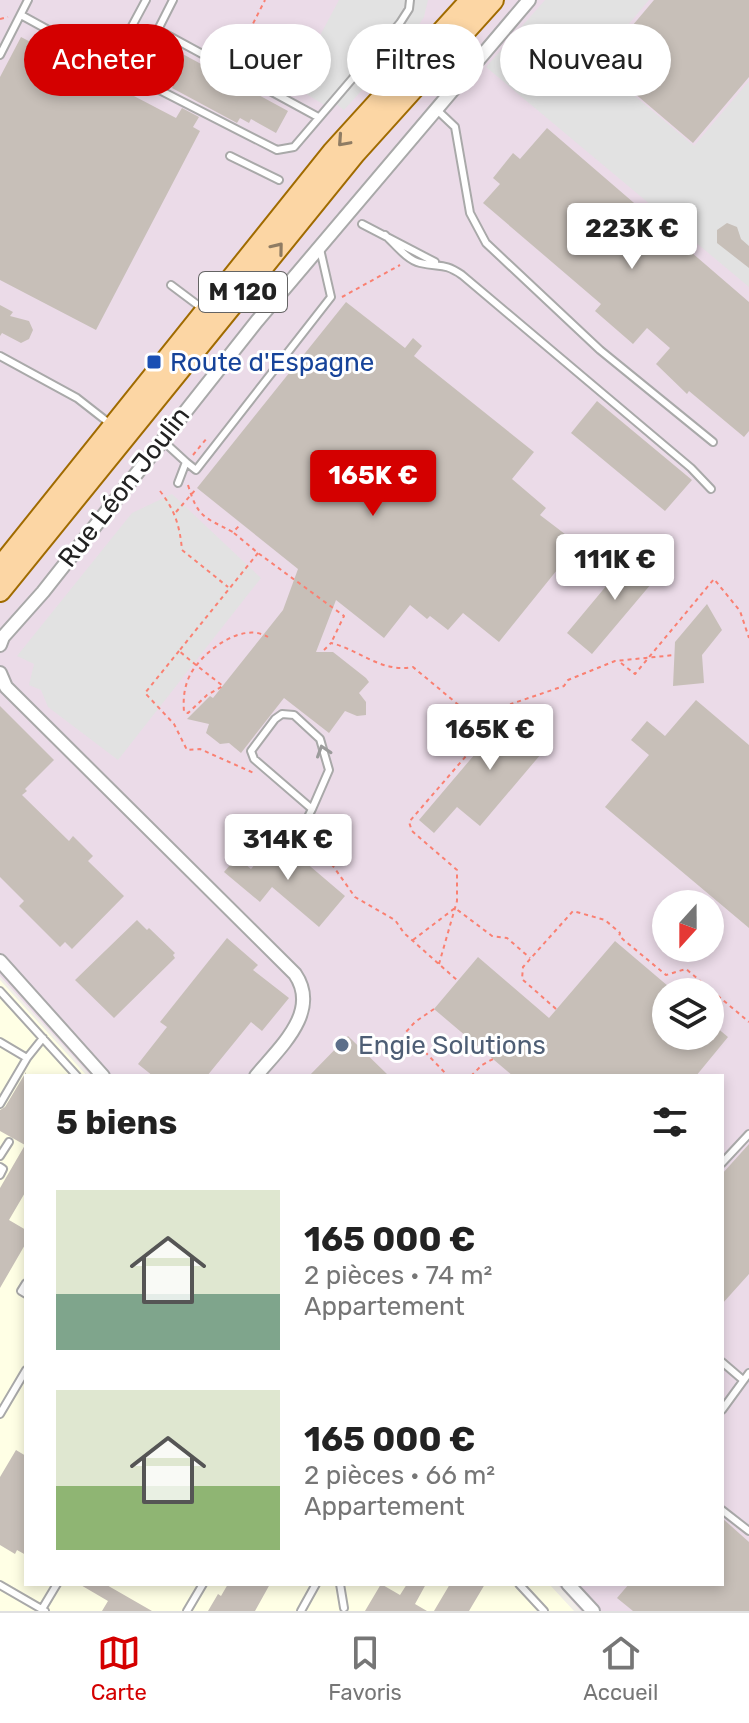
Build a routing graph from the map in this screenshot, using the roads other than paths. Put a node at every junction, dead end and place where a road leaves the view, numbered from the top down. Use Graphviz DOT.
graph roads {
  1 [pos="28,0"];
  2 [pos="146,0"];
  3 [pos="173,0"];
  4 [pos="410,0"];
  5 [pos="493,0"];
  6 [pos="529,0"];
  7 [pos="461,6"];
  8 [pos="21,15"];
  9 [pos="37,24"];
  10 [pos="133,24"];
  11 [pos="161,24"];
  12 [pos="184,44"];
  13 [pos="0,55"];
  14 [pos="171,96"];
  15 [pos="436,109"];
  16 [pos="318,117"];
  17 [pos="230,156"];
  18 [pos="279,180"];
  19 [pos="362,224"];
  20 [pos="385,235"];
  21 [pos="320,246"];
  22 [pos="438,264"];
  23 [pos="171,285"];
  24 [pos="206,312"];
  25 [pos="0,356"];
  26 [pos="114,427"];
  27 [pos="162,440"];
  28 [pos="713,442"];
  29 [pos="186,462"];
  30 [pos="178,483"];
  31 [pos="711,489"];
  32 [pos="0,568"];
  33 [pos="0,591"];
  34 [pos="0,645"];
  35 [pos="0,673"];
  36 [pos="312,809"];
  37 [pos="305,823"];
  38 [pos="0,961"];
  39 [pos="2,993"];
  40 [pos="0,1003"];
  41 [pos="43,1038"];
  42 [pos="0,1042"];
  43 [pos="27,1058"];
  44 [pos="75,1074"];
  45 [pos="101,1074"];
  46 [pos="258,1074"];
  47 [pos="0,1104"];
  48 [pos="749,1134"];
  49 [pos="9,1142"];
  50 [pos="0,1156"];
  51 [pos="724,1161"];
  52 [pos="0,1167"];
  53 [pos="0,1175"];
  54 [pos="724,1364"];
  55 [pos="749,1373"];
  56 [pos="24,1374"];
  57 [pos="743,1380"];
  58 [pos="18,1384"];
  59 [pos="24,1388"];
  60 [pos="724,1407"];
  61 [pos="0,1414"];
  62 [pos="724,1512"];
  63 [pos="749,1531"];
  64 [pos="0,1585"];
  65 [pos="56,1586"];
  66 [pos="202,1586"];
  67 [pos="315,1586"];
  68 [pos="340,1586"];
  69 [pos="521,1586"];
  70 [pos="570,1586"];
  71 [pos="344,1608"];
  72 [pos="43,1610"];
  73 [pos="187,1611"];
  74 [pos="301,1611"];
  75 [pos="544,1611"];
  76 [pos="593,1611"];
  1 -- 8 [label="lane"];
  2 -- 10 [label="lane"];
  3 -- 11 [label="lane"];
  4 -- 16 [label="lane"];
  33 -- 5 [label="main road, M 120, one-way"];
  6 -- 15 [label="street, Rue Léon Joulin"];
  7 -- 24 [label="main road, M 120, one-way"];
  8 -- 9 [label="lane"];
  8 -- 13 [label="lane"];
  12 -- 16 [label="lane"];
  14 -- 16 [label="lane"];
  15 -- 21 [label="street, Rue Léon Joulin"];
  15 -- 28 [label="lane"];
  17 -- 18 [label="lane"];
  19 -- 20 [label="lane"];
  20 -- 22 [label="lane"];
  20 -- 22 [label="lane"];
  21 -- 27 [label="street, Rue Léon Joulin"];
  21 -- 29 [label="lane"];
  22 -- 31 [label="lane"];
  23 -- 24 [label="lane"];
  24 -- 26 [label="main road, M 120"];
  25 -- 26 [label="lane"];
  26 -- 32 [label="main road, M 120"];
  27 -- 29 [label="lane"];
  27 -- 34 [label="street, Rue Léon Joulin"];
  29 -- 30 [label="lane"];
  35 -- 46 [label="street"];
  36 -- 36 [label="lane, one-way"];
  36 -- 37 [label="lane"];
  38 -- 45 [label="street"];
  39 -- 40 [label="lane"];
  39 -- 41 [label="lane"];
  41 -- 43 [label="lane"];
  41 -- 44 [label="lane"];
  42 -- 43 [label="lane"];
  43 -- 47 [label="lane"];
  48 -- 51 [label="lane"];
  49 -- 50 [label="lane"];
  52 -- 53 [label="lane"];
  54 -- 57 [label="lane"];
  55 -- 57 [label="lane"];
  56 -- 58 [label="lane"];
  57 -- 60 [label="lane"];
  58 -- 59 [label="lane"];
  58 -- 61 [label="lane"];
  62 -- 63 [label="lane"];
  64 -- 72 [label="lane"];
  65 -- 72 [label="lane"];
  66 -- 73 [label="lane"];
  67 -- 74 [label="lane"];
  68 -- 71 [label="lane"];
  69 -- 75 [label="lane"];
  70 -- 76 [label="street"];
}
